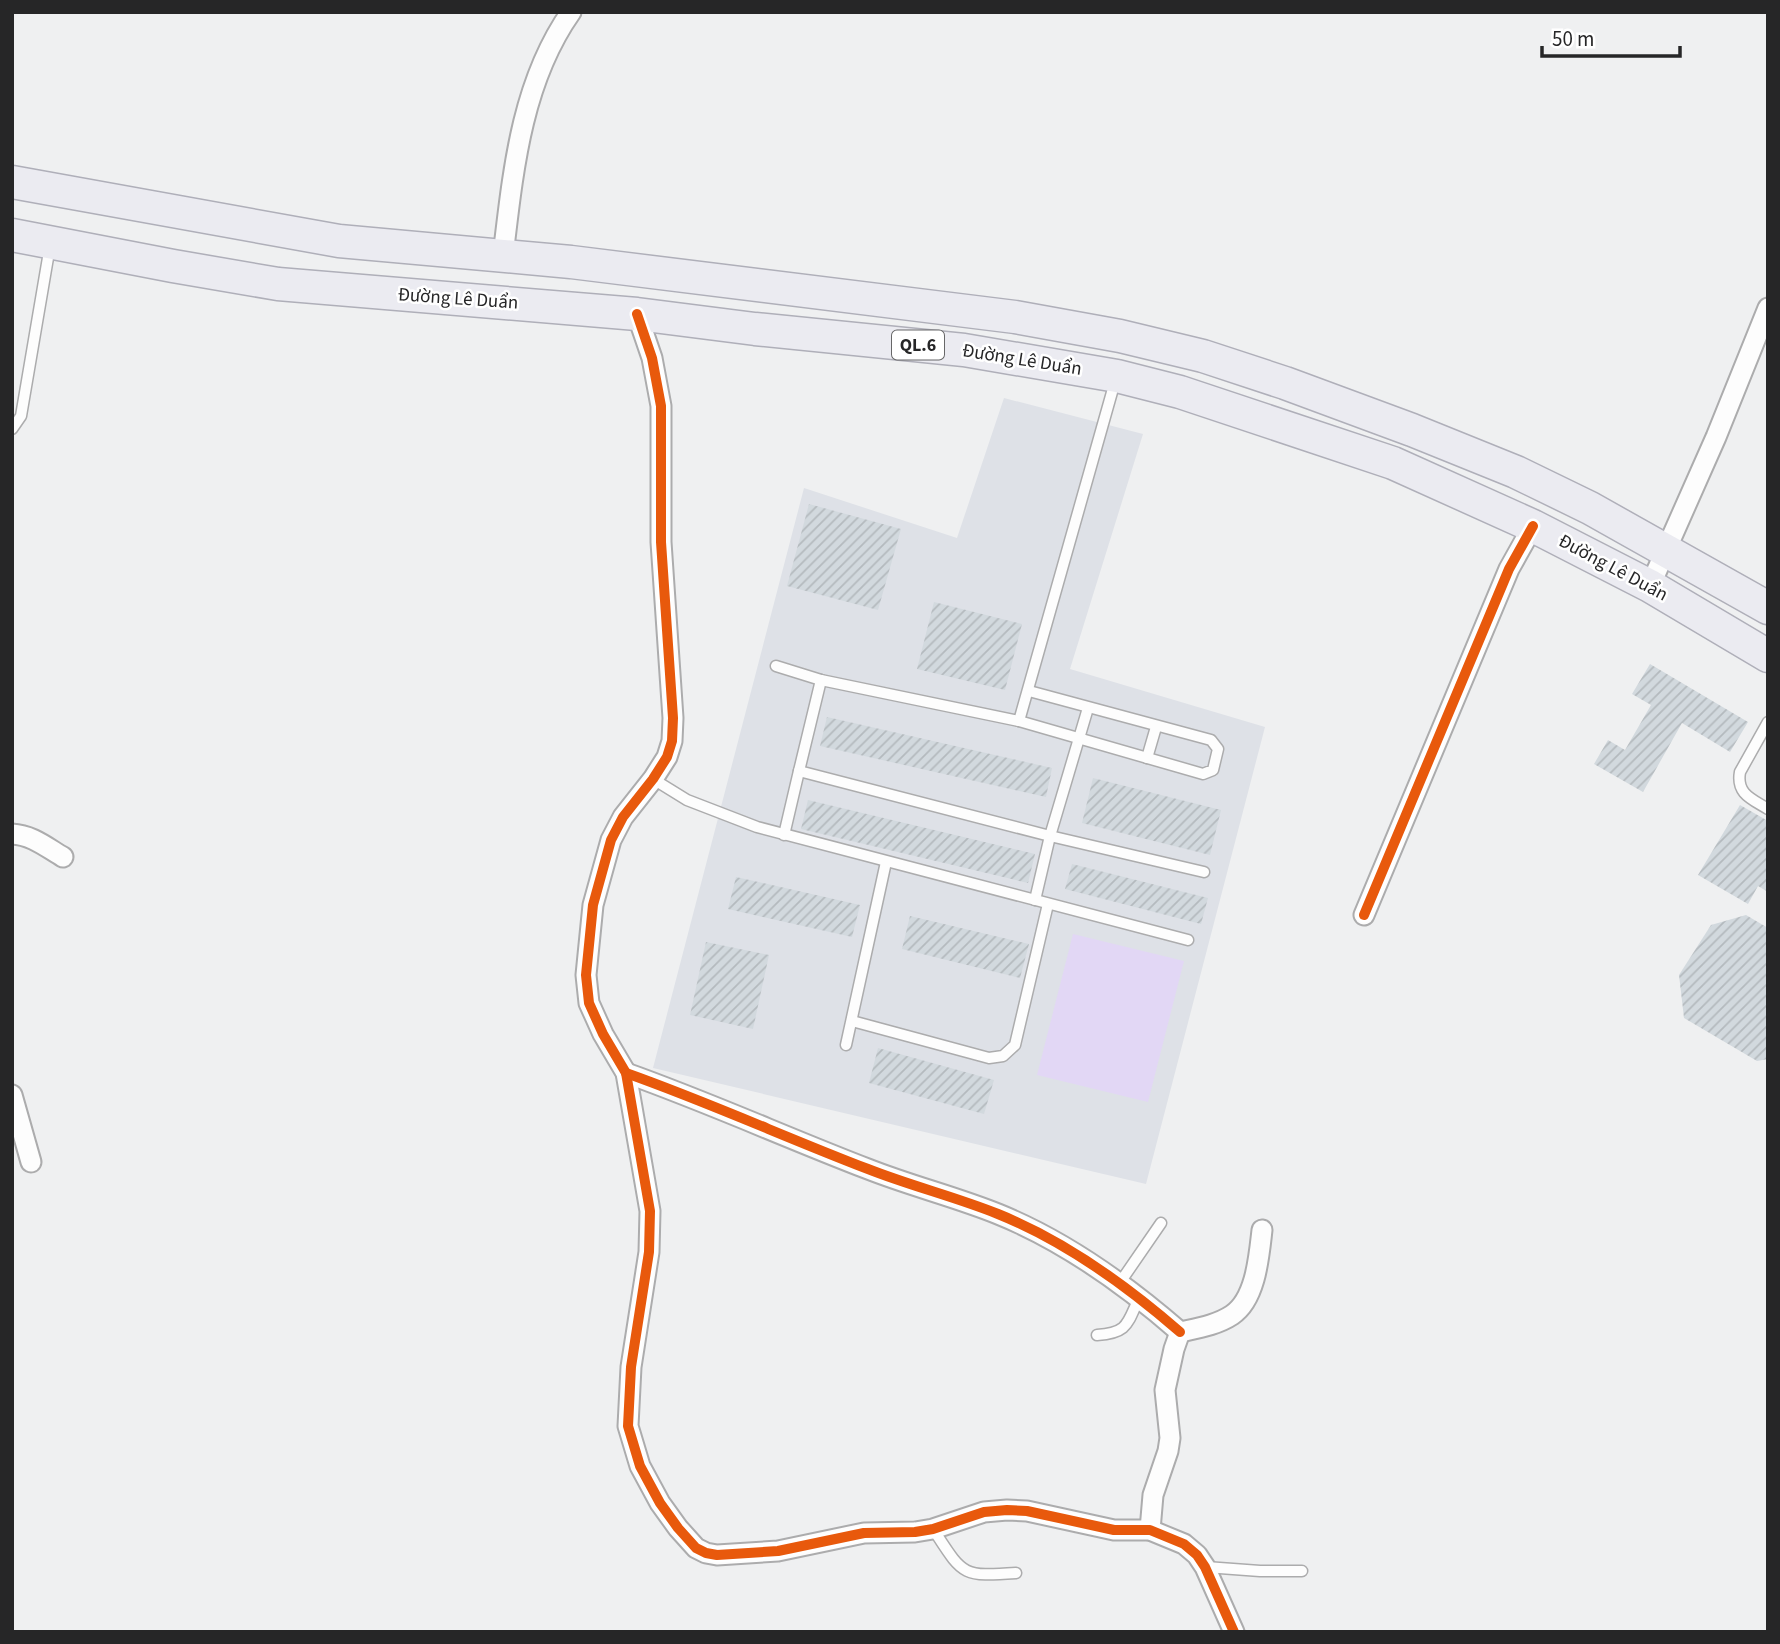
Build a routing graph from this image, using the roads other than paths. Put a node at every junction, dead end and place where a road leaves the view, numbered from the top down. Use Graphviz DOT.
graph roads {
  1 [pos="571,12"];
  2 [pos="12,182"];
  3 [pos="12,235"];
  4 [pos="50,242"];
  5 [pos="503,256"];
  6 [pos="571,262"];
  7 [pos="565,307"];
  8 [pos="1768,308"];
  9 [pos="637,314"];
  10 [pos="1117,376"];
  11 [pos="12,429"];
  12 [pos="1533,526"];
  13 [pos="1667,550"];
  14 [pos="1650,586"];
  15 [pos="1768,608"];
  16 [pos="1768,656"];
  17 [pos="776,666"];
  18 [pos="821,680"];
  19 [pos="1029,691"];
  20 [pos="1088,708"];
  21 [pos="1019,721"];
  22 [pos="1768,722"];
  23 [pos="1156,727"];
  24 [pos="1080,739"];
  25 [pos="1147,758"];
  26 [pos="799,771"];
  27 [pos="653,779"];
  28 [pos="1768,809"];
  29 [pos="12,834"];
  30 [pos="784,835"];
  31 [pos="1050,836"];
  32 [pos="63,858"];
  33 [pos="887,862"];
  34 [pos="1204,872"];
  35 [pos="1035,900"];
  36 [pos="1048,904"];
  37 [pos="1364,915"];
  38 [pos="1188,940"];
  39 [pos="852,1021"];
  40 [pos="846,1045"];
  41 [pos="626,1073"];
  42 [pos="12,1095"];
  43 [pos="31,1162"];
  44 [pos="1161,1223"];
  45 [pos="1262,1230"];
  46 [pos="1119,1284"];
  47 [pos="1139,1298"];
  48 [pos="1180,1332"];
  49 [pos="1097,1335"];
  50 [pos="933,1528"];
  51 [pos="1150,1530"];
  52 [pos="1205,1567"];
  53 [pos="1302,1571"];
  54 [pos="1016,1573"];
  55 [pos="1234,1632"];
  1 -- 5 [label="street"];
  2 -- 5 [label="main road, Đường Lê Duẩn / QL.6"];
  3 -- 4 [label="main road, Đường Lê Duẩn / QL.6"];
  4 -- 7 [label="main road, Đường Lê Duẩn / QL.6"];
  4 -- 11 [label="lane"];
  5 -- 6 [label="main road, Đường Lê Duẩn / QL.6"];
  6 -- 7 [label="main road"];
  6 -- 13 [label="main road, Đường Lê Duẩn / QL.6"];
  7 -- 9 [label="main road, Đường Lê Duẩn / QL.6"];
  8 -- 13 [label="street"];
  9 -- 10 [label="main road, Đường Lê Duẩn / QL.6"];
  9 -- 27 [label="street"];
  10 -- 12 [label="main road, Đường Lê Duẩn / QL.6"];
  10 -- 19 [label="lane"];
  12 -- 14 [label="main road, Đường Lê Duẩn / QL.6"];
  12 -- 37 [label="street"];
  13 -- 14 [label="street"];
  13 -- 15 [label="main road, Đường Lê Duẩn / QL.6"];
  14 -- 16 [label="main road, Đường Lê Duẩn / QL.6"];
  17 -- 18 [label="lane"];
  18 -- 21 [label="lane"];
  18 -- 26 [label="lane"];
  19 -- 20 [label="lane"];
  19 -- 21 [label="lane"];
  20 -- 23 [label="lane"];
  20 -- 24 [label="lane"];
  21 -- 24 [label="lane"];
  22 -- 28 [label="lane"];
  23 -- 25 [label="lane"];
  23 -- 25 [label="lane"];
  24 -- 25 [label="lane"];
  24 -- 31 [label="lane"];
  26 -- 30 [label="lane"];
  26 -- 31 [label="lane"];
  27 -- 30 [label="lane"];
  27 -- 41 [label="street"];
  29 -- 32 [label="street"];
  30 -- 33 [label="lane"];
  31 -- 34 [label="lane"];
  31 -- 35 [label="lane"];
  33 -- 35 [label="lane"];
  33 -- 39 [label="lane"];
  35 -- 36 [label="lane"];
  36 -- 38 [label="lane"];
  36 -- 39 [label="lane"];
  39 -- 40 [label="lane"];
  41 -- 46 [label="street"];
  41 -- 50 [label="street"];
  42 -- 43 [label="street"];
  44 -- 46 [label="lane"];
  45 -- 48 [label="street"];
  46 -- 47 [label="street"];
  47 -- 48 [label="street"];
  47 -- 49 [label="lane"];
  48 -- 51 [label="street"];
  50 -- 51 [label="street"];
  50 -- 54 [label="lane"];
  51 -- 52 [label="street"];
  52 -- 53 [label="lane"];
  52 -- 55 [label="street"];
}
